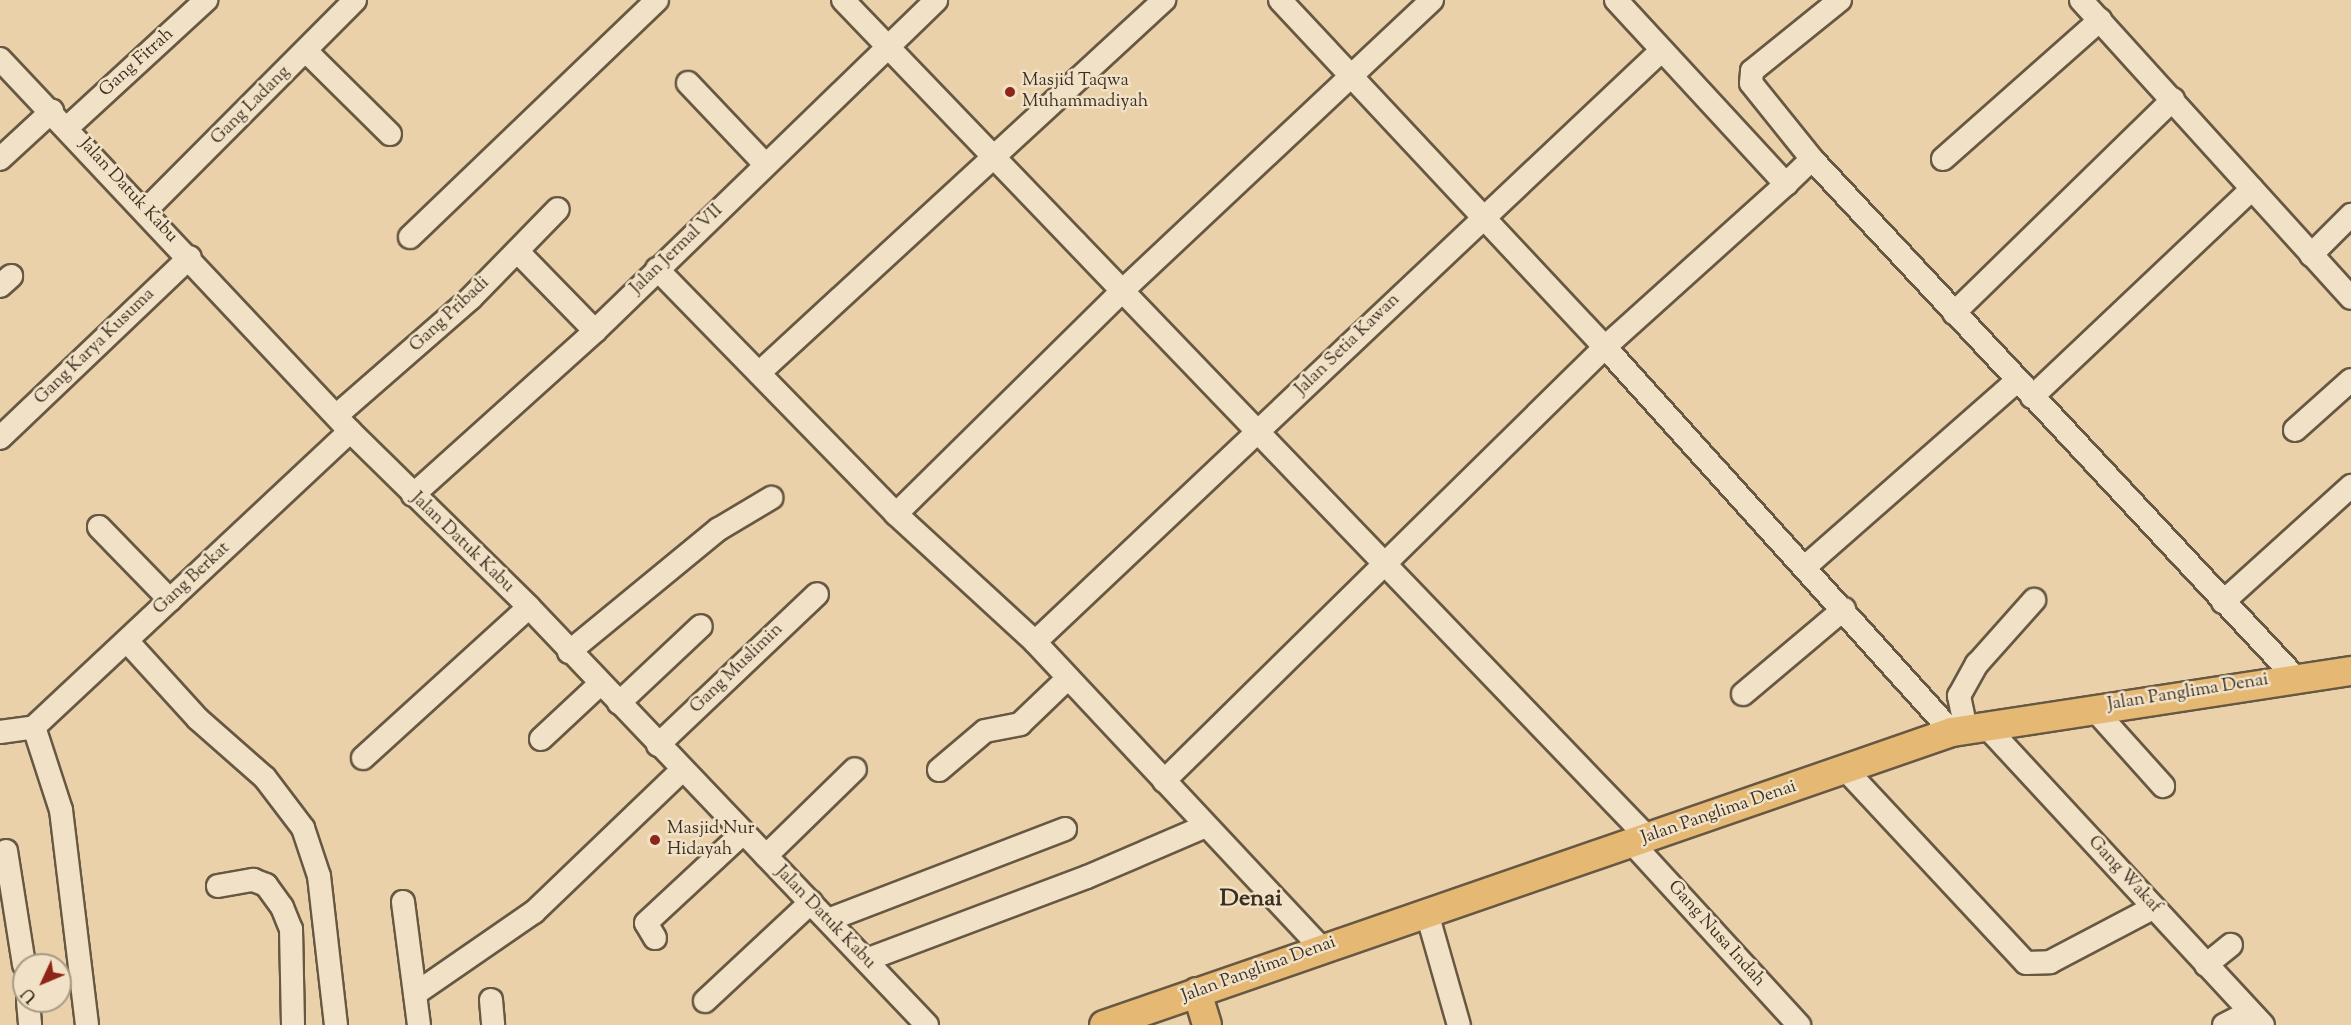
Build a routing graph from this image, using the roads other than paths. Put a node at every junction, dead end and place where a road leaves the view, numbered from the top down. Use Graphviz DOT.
graph roads {
  1 [pos="206,0"];
  2 [pos="355,0"];
  3 [pos="657,0"];
  4 [pos="843,0"];
  5 [pos="936,0"];
  6 [pos="1164,0"];
  7 [pos="1280,0"];
  8 [pos="1432,0"];
  9 [pos="1840,0"];
  10 [pos="2081,0"];
  11 [pos="1622,2"];
  12 [pos="2100,20"];
  13 [pos="888,45"];
  14 [pos="1662,50"];
  15 [pos="306,51"];
  16 [pos="0,58"];
  17 [pos="1354,73"];
  18 [pos="688,83"];
  19 [pos="2173,99"];
  20 [pos="60,119"];
  21 [pos="390,134"];
  22 [pos="0,159"];
  23 [pos="992,159"];
  24 [pos="1812,159"];
  25 [pos="1943,159"];
  26 [pos="765,164"];
  27 [pos="1786,184"];
  28 [pos="2252,189"];
  29 [pos="558,209"];
  30 [pos="146,210"];
  31 [pos="1482,215"];
  32 [pos="2351,215"];
  33 [pos="410,237"];
  34 [pos="517,251"];
  35 [pos="2311,255"];
  36 [pos="190,257"];
  37 [pos="657,269"];
  38 [pos="1120,293"];
  39 [pos="2351,298"];
  40 [pos="1954,312"];
  41 [pos="594,331"];
  42 [pos="1605,346"];
  43 [pos="759,373"];
  44 [pos="2351,380"];
  45 [pos="2025,389"];
  46 [pos="344,423"];
  47 [pos="1260,430"];
  48 [pos="2295,430"];
  49 [pos="0,438"];
  50 [pos="2351,486"];
  51 [pos="413,495"];
  52 [pos="771,498"];
  53 [pos="896,513"];
  54 [pos="99,527"];
  55 [pos="1387,567"];
  56 [pos="1805,567"];
  57 [pos="817,594"];
  58 [pos="170,600"];
  59 [pos="2034,600"];
  60 [pos="2223,602"];
  61 [pos="529,607"];
  62 [pos="1844,609"];
  63 [pos="701,626"];
  64 [pos="127,641"];
  65 [pos="1035,642"];
  66 [pos="569,651"];
  67 [pos="2351,671"];
  68 [pos="2294,676"];
  69 [pos="1068,678"];
  70 [pos="600,684"];
  71 [pos="1743,693"];
  72 [pos="619,703"];
  73 [pos="2092,708"];
  74 [pos="34,727"];
  75 [pos="1967,729"];
  76 [pos="0,732"];
  77 [pos="541,739"];
  78 [pos="658,745"];
  79 [pos="363,758"];
  80 [pos="855,769"];
  81 [pos="1845,769"];
  82 [pos="682,770"];
  83 [pos="939,770"];
  84 [pos="1164,781"];
  85 [pos="2163,786"];
  86 [pos="1206,826"];
  87 [pos="1065,829"];
  88 [pos="743,833"];
  89 [pos="1641,841"];
  90 [pos="6,851"];
  91 [pos="766,856"];
  92 [pos="218,886"];
  93 [pos="403,902"];
  94 [pos="811,902"];
  95 [pos="2154,908"];
  96 [pos="1427,913"];
  97 [pos="828,920"];
  98 [pos="655,938"];
  99 [pos="2231,945"];
  100 [pos="1322,948"];
  101 [pos="22,953"];
  102 [pos="866,960"];
  103 [pos="2206,965"];
  104 [pos="1197,993"];
  105 [pos="415,994"];
  106 [pos="491,1000"];
  107 [pos="705,1001"];
  108 [pos="2256,1018"];
  109 [pos="87,1025"];
  110 [pos="293,1025"];
  111 [pos="336,1025"];
  112 [pos="419,1025"];
  113 [pos="493,1025"];
  114 [pos="927,1025"];
  115 [pos="1104,1025"];
  116 [pos="1207,1025"];
  117 [pos="1459,1025"];
  118 [pos="1799,1025"];
  119 [pos="2224,1025"];
  1 -- 20 [label="street, Gang Fitrah"];
  2 -- 15 [label="street, Gang Ladang"];
  3 -- 33 [label="street"];
  4 -- 13 [label="street, Gang Nusa Indah"];
  5 -- 13 [label="street, Jalan Jermal VII"];
  6 -- 23 [label="street"];
  7 -- 17 [label="street, Gang Wakaf"];
  8 -- 17 [label="street"];
  9 -- 24 [label="street"];
  10 -- 12 [label="street"];
  11 -- 14 [label="street"];
  12 -- 19 [label="street"];
  12 -- 25 [label="street"];
  13 -- 23 [label="street, Gang Nusa Indah"];
  13 -- 26 [label="street, Jalan Jermal VII"];
  14 -- 27 [label="street"];
  14 -- 31 [label="street, Jalan Setia Kawan"];
  15 -- 21 [label="street"];
  15 -- 30 [label="street, Gang Ladang"];
  16 -- 20 [label="street, Jalan Datuk Kabu"];
  17 -- 31 [label="street, Gang Wakaf"];
  17 -- 38 [label="street"];
  18 -- 26 [label="street"];
  19 -- 28 [label="street"];
  19 -- 40 [label="street"];
  20 -- 22 [label="street, Gang Fitrah"];
  20 -- 30 [label="street, Jalan Datuk Kabu"];
  23 -- 38 [label="street, Gang Nusa Indah"];
  23 -- 43 [label="street"];
  24 -- 27 [label="street"];
  24 -- 40 [label="street"];
  26 -- 37 [label="street, Jalan Jermal VII"];
  27 -- 42 [label="street"];
  28 -- 35 [label="street"];
  28 -- 45 [label="street"];
  29 -- 34 [label="street, Gang Pribadi"];
  30 -- 36 [label="street, Jalan Datuk Kabu"];
  31 -- 42 [label="street, Gang Wakaf"];
  31 -- 47 [label="street, Jalan Setia Kawan"];
  32 -- 35 [label="street"];
  34 -- 41 [label="street"];
  34 -- 46 [label="street, Gang Pribadi"];
  35 -- 39 [label="street"];
  36 -- 46 [label="street, Jalan Datuk Kabu"];
  36 -- 49 [label="street, Gang Karya Kusuma"];
  37 -- 41 [label="street, Jalan Jermal VII"];
  37 -- 43 [label="street"];
  38 -- 47 [label="street, Gang Nusa Indah"];
  38 -- 53 [label="street"];
  40 -- 45 [label="street"];
  41 -- 51 [label="street, Jalan Jermal VII"];
  42 -- 55 [label="street"];
  42 -- 56 [label="street, Gang Wakaf"];
  43 -- 53 [label="street"];
  44 -- 48 [label="street"];
  45 -- 56 [label="street"];
  45 -- 60 [label="street"];
  46 -- 51 [label="street, Jalan Datuk Kabu"];
  46 -- 58 [label="street, Gang Berkat"];
  47 -- 55 [label="street, Gang Nusa Indah"];
  47 -- 65 [label="street, Jalan Setia Kawan"];
  50 -- 60 [label="street"];
  51 -- 61 [label="street, Jalan Datuk Kabu"];
  52 -- 66 [label="street"];
  53 -- 65 [label="street"];
  54 -- 58 [label="street"];
  55 -- 84 [label="street"];
  55 -- 89 [label="street, Gang Nusa Indah"];
  56 -- 62 [label="street, Gang Wakaf"];
  57 -- 78 [label="street, Gang Muslimin"];
  58 -- 64 [label="street, Gang Berkat"];
  59 -- 75 [label="street"];
  60 -- 68 [label="street"];
  61 -- 66 [label="street, Jalan Datuk Kabu"];
  61 -- 79 [label="street"];
  62 -- 71 [label="street"];
  62 -- 75 [label="street, Gang Wakaf"];
  63 -- 72 [label="street"];
  64 -- 74 [label="street, Gang Berkat"];
  64 -- 111 [label="street"];
  65 -- 69 [label="street"];
  66 -- 70 [label="street, Jalan Datuk Kabu"];
  67 -- 68 [label="main road, Jalan Panglima Denai"];
  68 -- 73 [label="main road, Jalan Panglima Denai"];
  69 -- 83 [label="street"];
  69 -- 84 [label="street"];
  70 -- 72 [label="street, Jalan Datuk Kabu"];
  70 -- 77 [label="street"];
  72 -- 78 [label="street, Jalan Datuk Kabu"];
  73 -- 75 [label="main road, Jalan Panglima Denai"];
  73 -- 85 [label="street"];
  74 -- 76 [label="street"];
  74 -- 109 [label="street"];
  75 -- 81 [label="main road, Jalan Panglima Denai"];
  75 -- 95 [label="street, Gang Wakaf"];
  78 -- 82 [label="street, Jalan Datuk Kabu"];
  80 -- 91 [label="street"];
  81 -- 89 [label="main road, Jalan Panglima Denai"];
  81 -- 95 [label="street"];
  82 -- 88 [label="street, Jalan Datuk Kabu"];
  82 -- 105 [label="street"];
  84 -- 86 [label="street"];
  86 -- 100 [label="street"];
  86 -- 102 [label="street"];
  87 -- 97 [label="street"];
  88 -- 91 [label="street, Jalan Datuk Kabu"];
  88 -- 98 [label="street"];
  89 -- 96 [label="main road, Jalan Panglima Denai"];
  89 -- 118 [label="street, Gang Nusa Indah"];
  90 -- 101 [label="street"];
  91 -- 94 [label="street, Jalan Datuk Kabu"];
  92 -- 110 [label="street"];
  93 -- 105 [label="street"];
  94 -- 97 [label="street, Jalan Datuk Kabu"];
  94 -- 107 [label="street"];
  95 -- 103 [label="street, Gang Wakaf"];
  96 -- 100 [label="main road, Jalan Panglima Denai"];
  96 -- 117 [label="street"];
  97 -- 102 [label="street, Jalan Datuk Kabu"];
  99 -- 103 [label="street"];
  100 -- 104 [label="main road, Jalan Panglima Denai"];
  102 -- 114 [label="street, Jalan Datuk Kabu"];
  103 -- 108 [label="street, Gang Wakaf"];
  104 -- 115 [label="main road, Jalan Panglima Denai"];
  104 -- 116 [label="main road"];
  105 -- 112 [label="street"];
  106 -- 113 [label="street"];
  108 -- 119 [label="street"];
}
